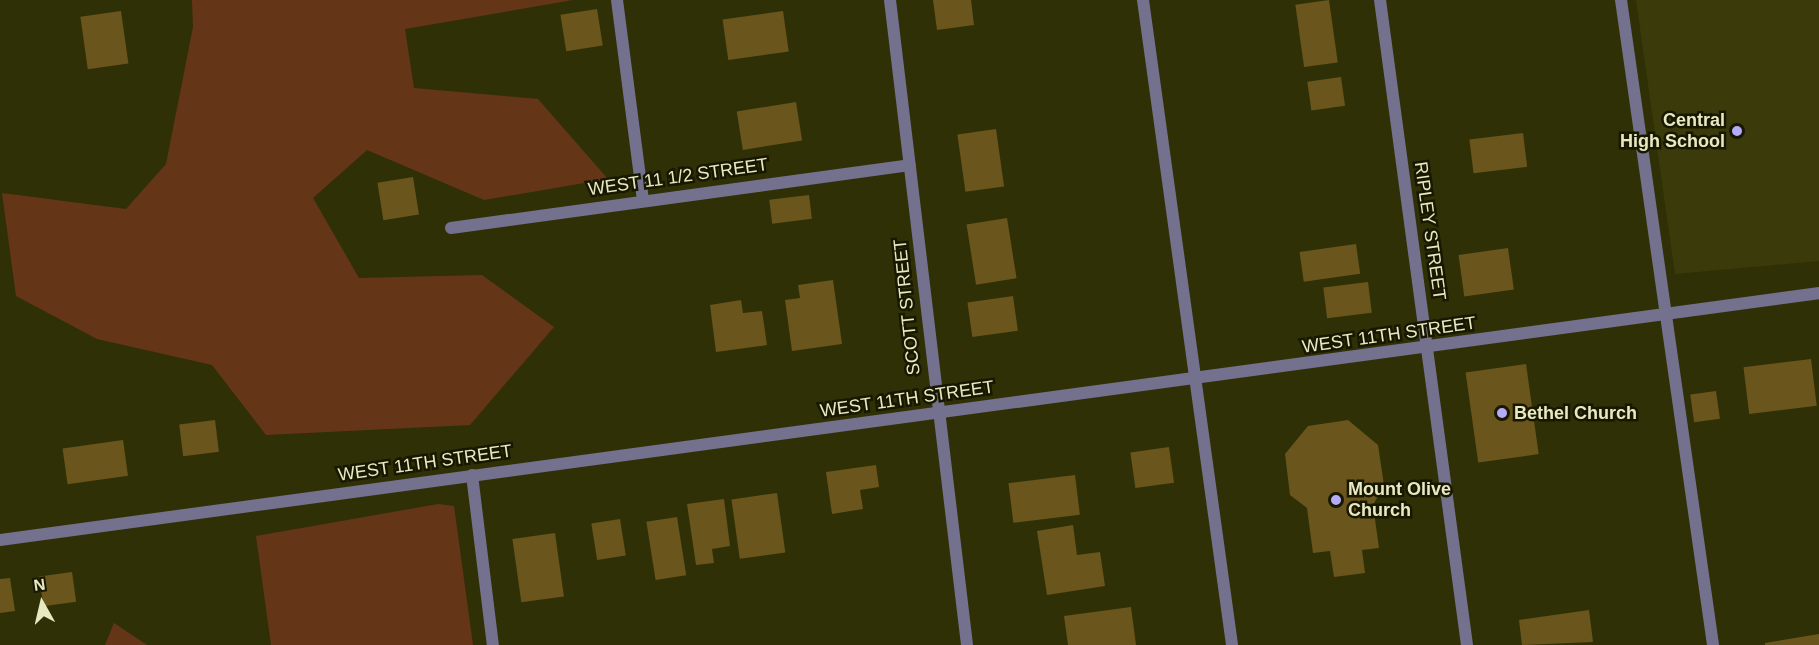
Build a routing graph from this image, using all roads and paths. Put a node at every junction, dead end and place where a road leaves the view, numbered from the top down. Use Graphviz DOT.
graph roads {
  1 [pos="617,0"];
  2 [pos="890,0"];
  3 [pos="1143,0"];
  4 [pos="1380,0"];
  5 [pos="1621,0"];
  6 [pos="910,165"];
  7 [pos="643,199"];
  8 [pos="451,228"];
  9 [pos="1819,293"];
  10 [pos="1667,315"];
  11 [pos="1427,348"];
  12 [pos="1195,379"];
  13 [pos="938,413"];
  14 [pos="472,475"];
  15 [pos="0,540"];
  16 [pos="493,645"];
  17 [pos="965,645"];
  18 [pos="1232,645"];
  19 [pos="1467,645"];
  20 [pos="1713,645"];
  1 -- 7 [label="street"];
  2 -- 6 [label="street, SCOTT STREET"];
  3 -- 12 [label="street"];
  4 -- 11 [label="street, RIPLEY STREET"];
  5 -- 10 [label="street"];
  6 -- 7 [label="street, WEST 11 1/2 STREET"];
  6 -- 13 [label="street, SCOTT STREET"];
  7 -- 8 [label="street, WEST 11 1/2 STREET"];
  9 -- 10 [label="street, WEST 11TH STREET"];
  10 -- 11 [label="street, WEST 11TH STREET"];
  10 -- 20 [label="street"];
  11 -- 12 [label="street, WEST 11TH STREET"];
  11 -- 19 [label="street, RIPLEY STREET"];
  12 -- 13 [label="street, WEST 11TH STREET"];
  12 -- 18 [label="street"];
  13 -- 14 [label="street, WEST 11TH STREET"];
  13 -- 17 [label="street, SCOTT STREET"];
  14 -- 15 [label="street, WEST 11TH STREET"];
  14 -- 16 [label="street"];
}
